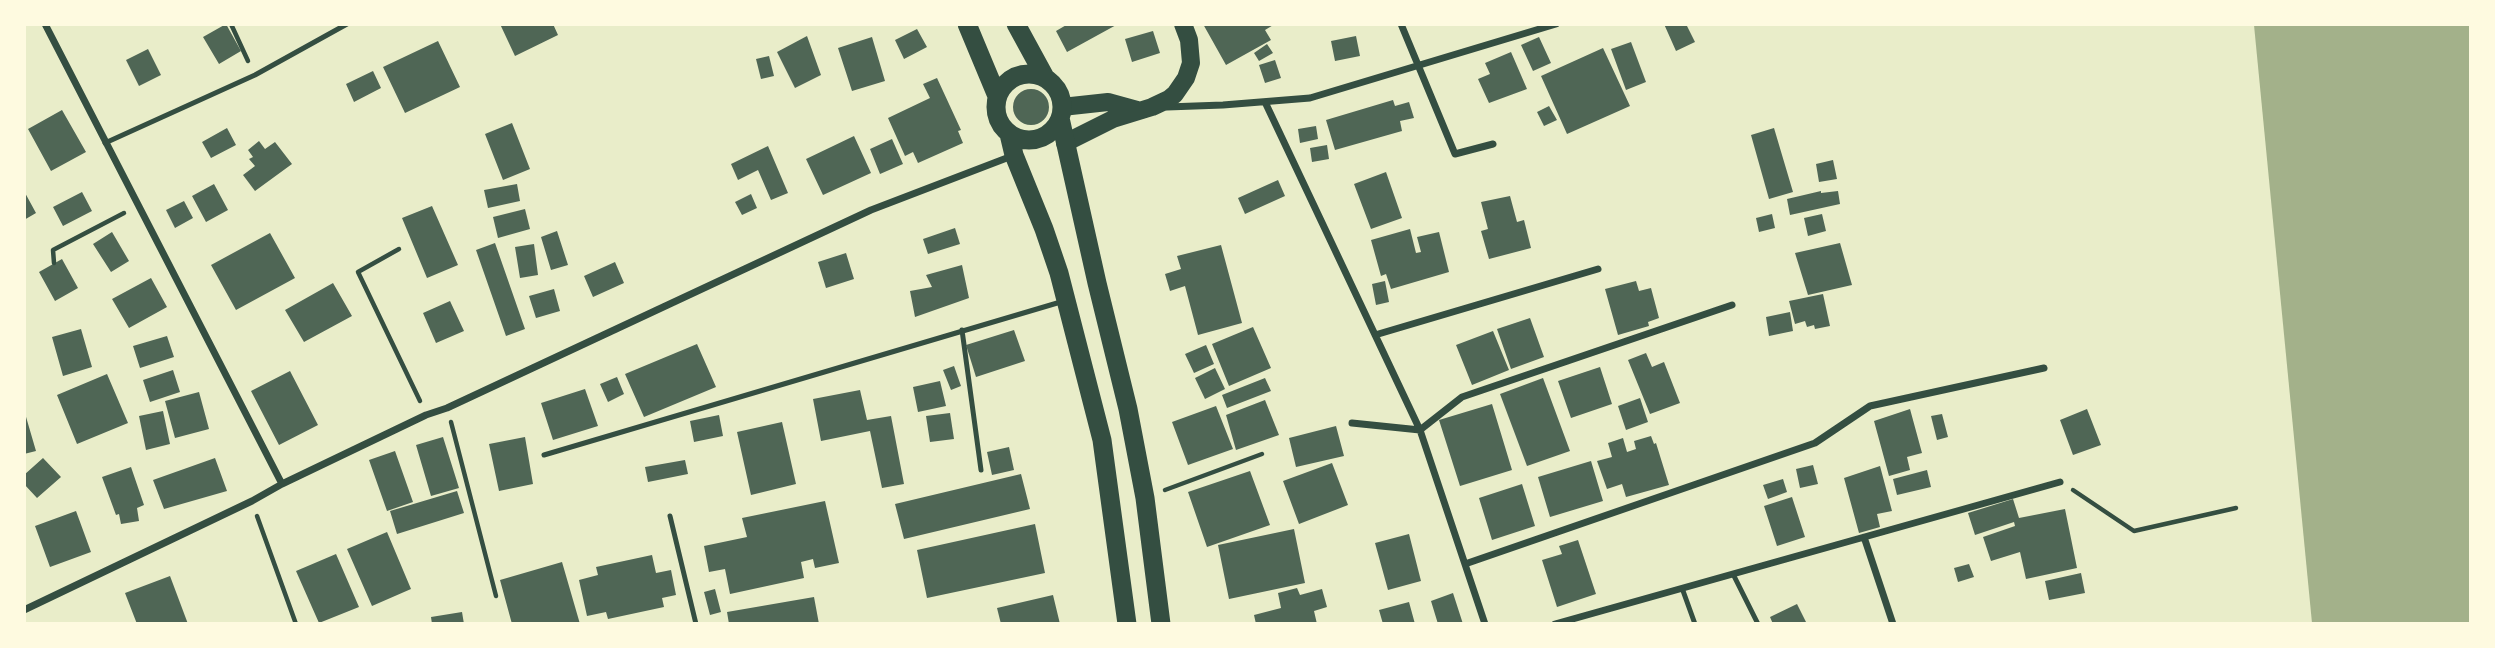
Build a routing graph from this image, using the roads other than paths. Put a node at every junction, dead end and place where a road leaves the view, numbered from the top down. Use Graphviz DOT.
graph roads {
  1 [pos="45,24"];
  2 [pos="347,24"];
  3 [pos="967,24"];
  4 [pos="1016,24"];
  5 [pos="1183,24"];
  6 [pos="1401,24"];
  7 [pos="1556,24"];
  8 [pos="1419,66"];
  9 [pos="1046,79"];
  10 [pos="998,96"];
  11 [pos="1265,102"];
  12 [pos="1144,109"];
  13 [pos="1061,112"];
  14 [pos="1009,134"];
  15 [pos="1065,143"];
  16 [pos="105,144"];
  17 [pos="1493,144"];
  18 [pos="1014,155"];
  19 [pos="1598,269"];
  20 [pos="1067,300"];
  21 [pos="1732,305"];
  22 [pos="962,330"];
  23 [pos="1375,335"];
  24 [pos="2044,368"];
  25 [pos="1352,423"];
  26 [pos="1420,430"];
  27 [pos="544,455"];
  28 [pos="981,470"];
  29 [pos="2060,482"];
  30 [pos="282,484"];
  31 [pos="670,516"];
  32 [pos="1864,537"];
  33 [pos="1465,564"];
  34 [pos="1733,574"];
  35 [pos="1682,588"];
  36 [pos="25,607"];
  37 [pos="696,624"];
  38 [pos="1127,624"];
  39 [pos="1161,624"];
  40 [pos="1485,624"];
  41 [pos="1555,624"];
  42 [pos="1695,624"];
  43 [pos="1758,624"];
  44 [pos="1892,624"];
  1 -- 16 [label="street"];
  2 -- 16 [label="lane"];
  3 -- 10 [label="highway"];
  4 -- 9 [label="highway"];
  5 -- 12 [label="main road"];
  6 -- 8 [label="street"];
  7 -- 8 [label="street"];
  8 -- 11 [label="street"];
  8 -- 17 [label="street"];
  9 -- 10 [label="highway"];
  9 -- 13 [label="highway"];
  10 -- 14 [label="highway"];
  11 -- 12 [label="street"];
  11 -- 23 [label="street"];
  12 -- 13 [label="main road"];
  12 -- 15 [label="main road"];
  13 -- 14 [label="highway"];
  13 -- 15 [label="highway"];
  14 -- 18 [label="highway"];
  15 -- 39 [label="highway"];
  16 -- 30 [label="street"];
  18 -- 20 [label="highway"];
  18 -- 30 [label="street"];
  19 -- 23 [label="street"];
  20 -- 22 [label="lane"];
  20 -- 38 [label="highway"];
  21 -- 26 [label="street"];
  22 -- 27 [label="lane"];
  22 -- 28 [label="lane"];
  23 -- 26 [label="street"];
  24 -- 33 [label="street"];
  25 -- 26 [label="street"];
  26 -- 33 [label="street"];
  29 -- 32 [label="street"];
  30 -- 36 [label="street"];
  31 -- 37 [label="lane"];
  32 -- 34 [label="street"];
  32 -- 44 [label="street"];
  33 -- 40 [label="street"];
  34 -- 35 [label="street"];
  34 -- 43 [label="lane"];
  35 -- 41 [label="street"];
  35 -- 42 [label="lane"];
}
